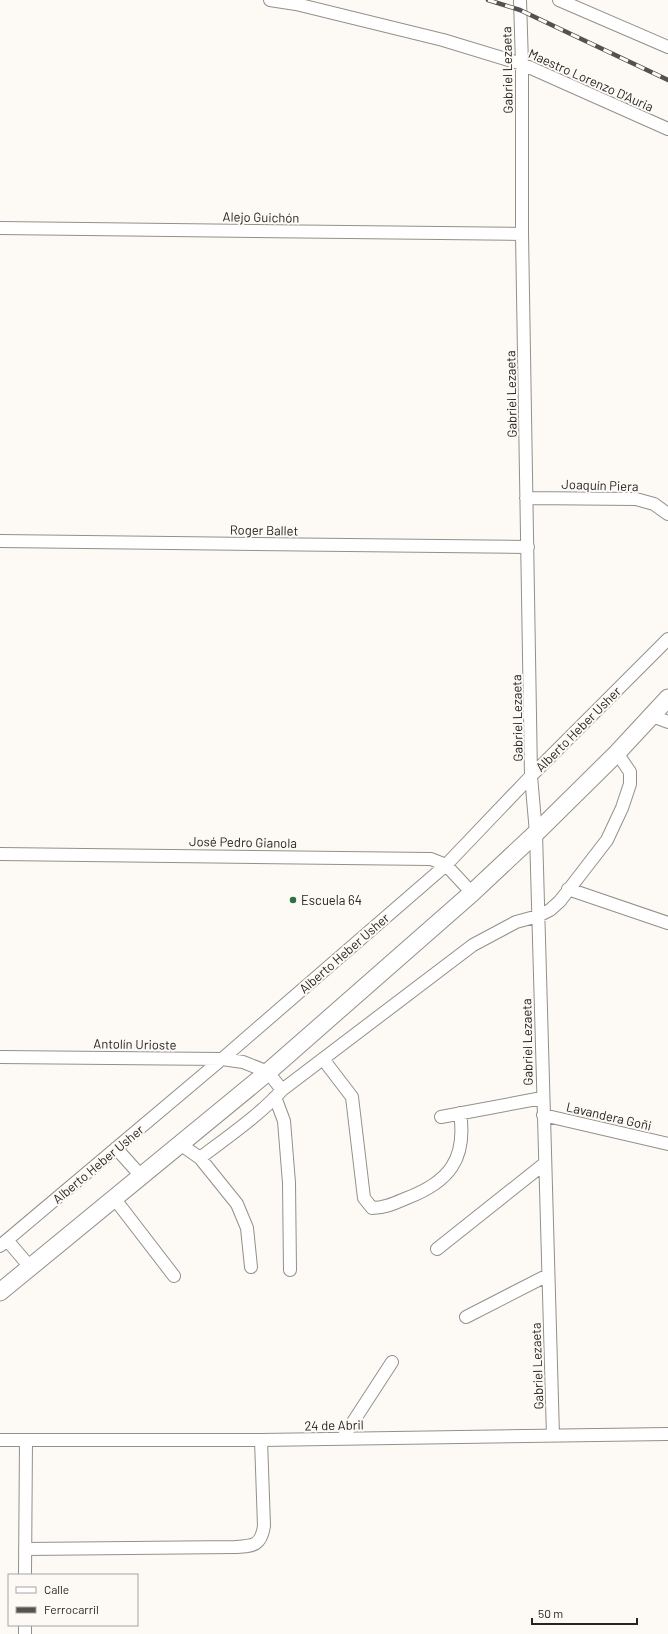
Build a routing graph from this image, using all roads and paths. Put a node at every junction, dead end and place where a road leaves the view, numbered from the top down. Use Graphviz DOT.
graph roads {
  1 [pos="270,0"];
  2 [pos="520,0"];
  3 [pos="559,0"];
  4 [pos="668,47"];
  5 [pos="522,64"];
  6 [pos="668,129"];
  7 [pos="0,228"];
  8 [pos="522,234"];
  9 [pos="526,498"];
  10 [pos="668,514"];
  11 [pos="0,541"];
  12 [pos="528,547"];
  13 [pos="668,639"];
  14 [pos="668,698"];
  15 [pos="652,716"];
  16 [pos="668,722"];
  17 [pos="617,753"];
  18 [pos="531,776"];
  19 [pos="536,833"];
  20 [pos="0,854"];
  21 [pos="446,865"];
  22 [pos="568,889"];
  23 [pos="472,893"];
  24 [pos="538,916"];
  25 [pos="668,923"];
  26 [pos="0,1057"];
  27 [pos="222,1059"];
  28 [pos="323,1059"];
  29 [pos="268,1072"];
  30 [pos="278,1094"];
  31 [pos="542,1098"];
  32 [pos="460,1113"];
  33 [pos="543,1115"];
  34 [pos="441,1117"];
  35 [pos="180,1144"];
  36 [pos="668,1144"];
  37 [pos="116,1148"];
  38 [pos="200,1158"];
  39 [pos="544,1164"];
  40 [pos="141,1176"];
  41 [pos="114,1198"];
  42 [pos="4,1243"];
  43 [pos="437,1249"];
  44 [pos="30,1267"];
  45 [pos="251,1267"];
  46 [pos="290,1270"];
  47 [pos="548,1275"];
  48 [pos="174,1276"];
  49 [pos="0,1292"];
  50 [pos="466,1317"];
  51 [pos="392,1362"];
  52 [pos="668,1434"];
  53 [pos="553,1436"];
  54 [pos="342,1439"];
  55 [pos="0,1440"];
  56 [pos="26,1440"];
  57 [pos="261,1440"];
  58 [pos="25,1550"];
  59 [pos="25,1574"];
  1 -- 5 [label="street, Maestro Lorenzo D'Auria"];
  2 -- 5 [label="street, Gabriel Lezaeta"];
  3 -- 4 [label="street"];
  5 -- 6 [label="street, Maestro Lorenzo D'Auria"];
  5 -- 8 [label="street, Gabriel Lezaeta"];
  7 -- 8 [label="street, Alejo Guichón"];
  8 -- 9 [label="street, Gabriel Lezaeta"];
  9 -- 10 [label="street, Joaquín Piera"];
  9 -- 12 [label="street, Gabriel Lezaeta"];
  11 -- 12 [label="street, Roger Ballet"];
  12 -- 18 [label="street, Gabriel Lezaeta"];
  13 -- 18 [label="street, Alberto Heber Usher"];
  14 -- 15 [label="street"];
  15 -- 16 [label="street"];
  15 -- 17 [label="street"];
  17 -- 19 [label="street"];
  17 -- 22 [label="street"];
  18 -- 19 [label="street, Gabriel Lezaeta"];
  18 -- 21 [label="street, Alberto Heber Usher"];
  19 -- 23 [label="street"];
  19 -- 24 [label="street, Gabriel Lezaeta"];
  20 -- 21 [label="street, José Pedro Gianola"];
  21 -- 23 [label="street, José Pedro Gianola"];
  21 -- 27 [label="street, Alberto Heber Usher"];
  22 -- 24 [label="street"];
  22 -- 25 [label="street"];
  23 -- 29 [label="street"];
  24 -- 28 [label="street"];
  24 -- 31 [label="street, Gabriel Lezaeta"];
  26 -- 27 [label="street, Antolín Urioste"];
  27 -- 29 [label="street, Antolín Urioste"];
  27 -- 37 [label="street, Alberto Heber Usher"];
  28 -- 30 [label="street"];
  28 -- 32 [label="street"];
  29 -- 30 [label="street"];
  29 -- 35 [label="street"];
  30 -- 38 [label="street"];
  30 -- 46 [label="street"];
  31 -- 32 [label="street"];
  31 -- 33 [label="street, Gabriel Lezaeta"];
  32 -- 34 [label="street"];
  33 -- 36 [label="street, Lavandera Goñi"];
  33 -- 39 [label="street, Gabriel Lezaeta"];
  35 -- 38 [label="street"];
  35 -- 40 [label="street"];
  37 -- 40 [label="street"];
  37 -- 42 [label="street, Alberto Heber Usher"];
  38 -- 45 [label="street"];
  39 -- 43 [label="street"];
  39 -- 47 [label="street, Gabriel Lezaeta"];
  40 -- 41 [label="street"];
  41 -- 44 [label="street"];
  41 -- 48 [label="street"];
  42 -- 44 [label="street"];
  44 -- 49 [label="street"];
  47 -- 50 [label="street"];
  47 -- 53 [label="street, Gabriel Lezaeta"];
  51 -- 54 [label="street"];
  52 -- 53 [label="street, 24 de Abril"];
  53 -- 54 [label="street, 24 de Abril"];
  54 -- 57 [label="street, 24 de Abril"];
  55 -- 56 [label="street, 24 de Abril"];
  56 -- 57 [label="street, 24 de Abril"];
  56 -- 58 [label="street"];
  57 -- 58 [label="street"];
  58 -- 59 [label="street"];
}
